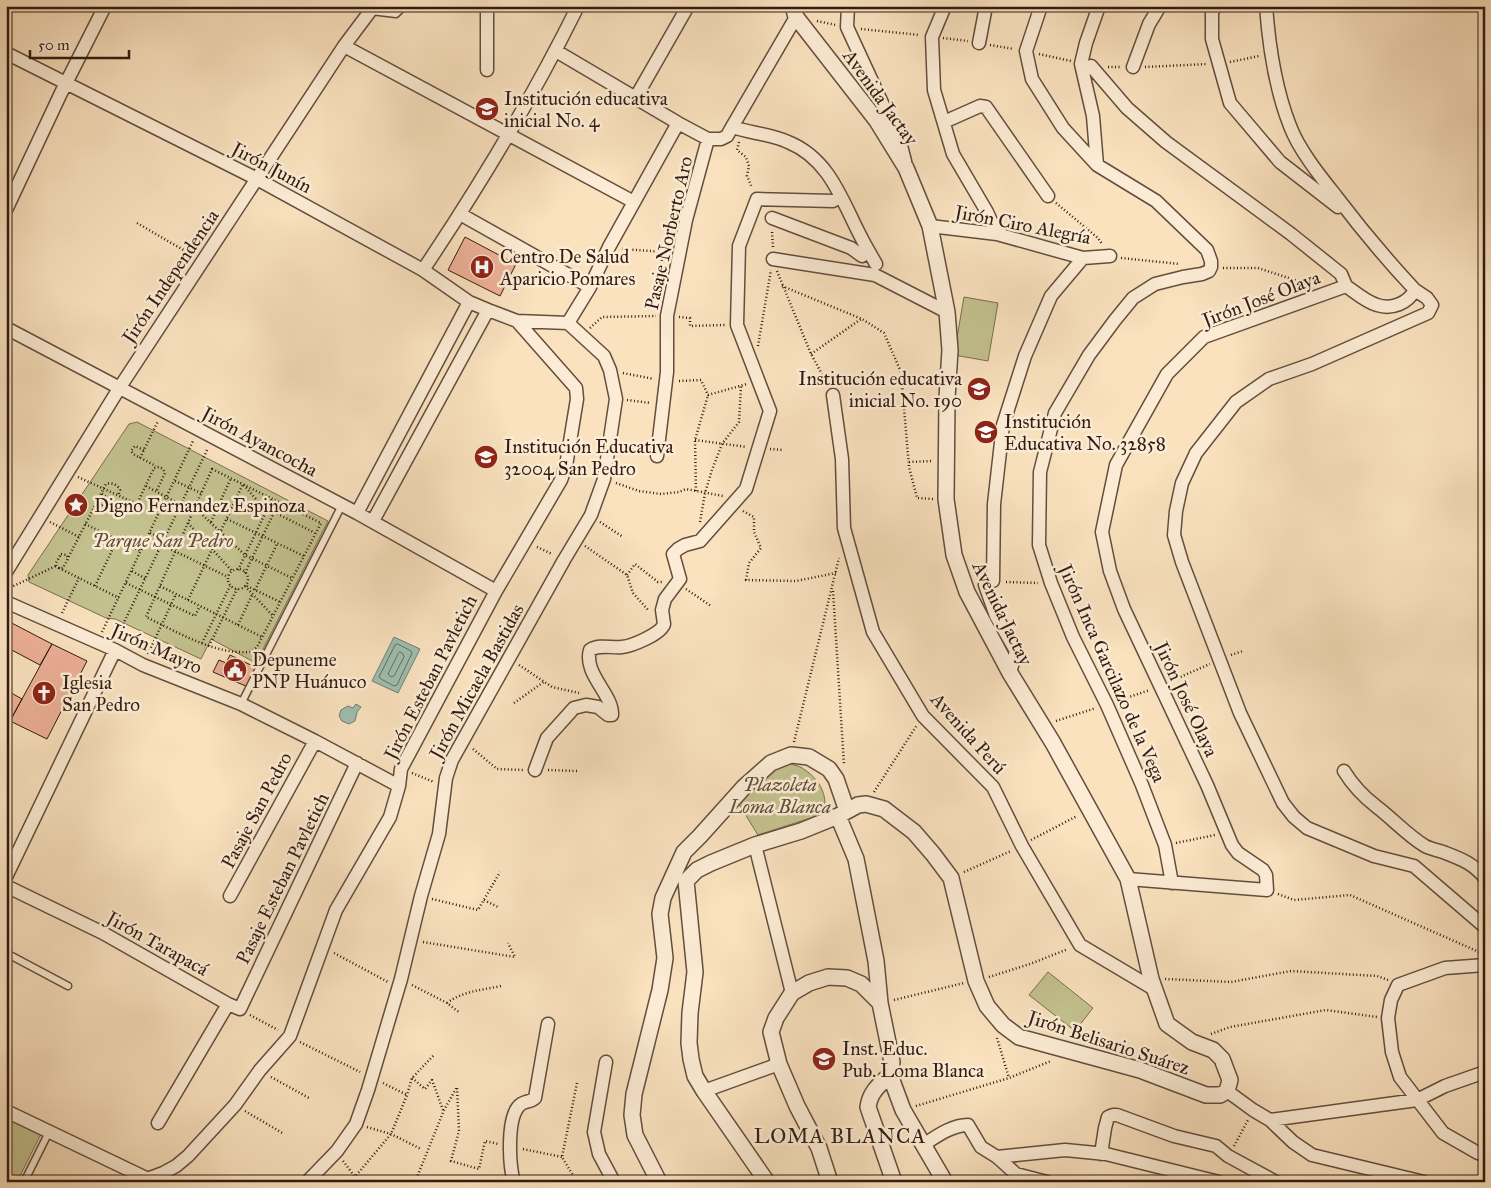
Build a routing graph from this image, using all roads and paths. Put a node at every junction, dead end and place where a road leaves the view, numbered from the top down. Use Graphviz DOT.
graph roads {
  1 [pos="104,6"];
  2 [pos="487,6"];
  3 [pos="578,6"];
  4 [pos="688,6"];
  5 [pos="848,6"];
  6 [pos="945,6"];
  7 [pos="986,6"];
  8 [pos="1041,6"];
  9 [pos="1099,6"];
  10 [pos="1160,6"];
  11 [pos="1214,6"];
  12 [pos="1266,6"];
  13 [pos="403,8"];
  14 [pos="372,9"];
  15 [pos="794,12"];
  16 [pos="979,43"];
  17 [pos="344,46"];
  18 [pos="556,51"];
  19 [pos="6,53"];
  20 [pos="1091,66"];
  21 [pos="1133,67"];
  22 [pos="487,70"];
  23 [pos="66,84"];
  24 [pos="636,97"];
  25 [pos="944,122"];
  26 [pos="678,123"];
  27 [pos="730,132"];
  28 [pos="508,134"];
  29 [pos="708,139"];
  30 [pos="1097,165"];
  31 [pos="906,168"];
  32 [pos="258,179"];
  33 [pos="1048,196"];
  34 [pos="833,201"];
  35 [pos="634,202"];
  36 [pos="6,210"];
  37 [pos="460,214"];
  38 [pos="772,218"];
  39 [pos="1354,220"];
  40 [pos="137,223"];
  41 [pos="930,226"];
  42 [pos="996,234"];
  43 [pos="608,247"];
  44 [pos="862,256"];
  45 [pos="1110,256"];
  46 [pos="1083,258"];
  47 [pos="773,259"];
  48 [pos="203,261"];
  49 [pos="876,264"];
  50 [pos="423,270"];
  51 [pos="590,286"];
  52 [pos="782,286"];
  53 [pos="1346,286"];
  54 [pos="659,289"];
  55 [pos="1415,290"];
  56 [pos="469,302"];
  57 [pos="656,307"];
  58 [pos="488,310"];
  59 [pos="947,312"];
  60 [pos="655,316"];
  61 [pos="862,319"];
  62 [pos="517,320"];
  63 [pos="568,323"];
  64 [pos="6,328"];
  65 [pos="758,348"];
  66 [pos="811,354"];
  67 [pos="610,370"];
  68 [pos="758,381"];
  69 [pos="665,382"];
  70 [pos="741,386"];
  71 [pos="120,387"];
  72 [pos="708,395"];
  73 [pos="833,395"];
  74 [pos="616,399"];
  75 [pos="663,404"];
  76 [pos="163,411"];
  77 [pos="198,430"];
  78 [pos="213,438"];
  79 [pos="695,440"];
  80 [pos="722,444"];
  81 [pos="758,448"];
  82 [pos="144,450"];
  83 [pos="783,450"];
  84 [pos="657,456"];
  85 [pos="140,458"];
  86 [pos="946,461"];
  87 [pos="909,462"];
  88 [pos="157,466"];
  89 [pos="67,472"];
  90 [pos="231,478"];
  91 [pos="175,481"];
  92 [pos="243,484"];
  93 [pos="146,486"];
  94 [pos="190,488"];
  95 [pos="103,489"];
  96 [pos="156,492"];
  97 [pos="696,492"];
  98 [pos="101,493"];
  99 [pos="201,494"];
  100 [pos="118,496"];
  101 [pos="167,497"];
  102 [pos="272,499"];
  103 [pos="946,499"];
  104 [pos="279,502"];
  105 [pos="95,505"];
  106 [pos="182,505"];
  107 [pos="342,506"];
  108 [pos="195,507"];
  109 [pos="266,511"];
  110 [pos="274,513"];
  111 [pos="358,513"];
  112 [pos="591,515"];
  113 [pos="40,517"];
  114 [pos="227,518"];
  115 [pos="373,521"];
  116 [pos="211,522"];
  117 [pos="188,523"];
  118 [pos="85,524"];
  119 [pos="699,528"];
  120 [pos="220,532"];
  121 [pos="150,533"];
  122 [pos="256,533"];
  123 [pos="315,533"];
  124 [pos="263,536"];
  125 [pos="79,537"];
  126 [pos="623,538"];
  127 [pos="165,539"];
  128 [pos="117,540"];
  129 [pos="524,540"];
  130 [pos="576,540"];
  131 [pos="145,543"];
  132 [pos="277,543"];
  133 [pos="162,545"];
  134 [pos="159,550"];
  135 [pos="212,550"];
  136 [pos="141,551"];
  137 [pos="175,551"];
  138 [pos="245,555"];
  139 [pos="839,555"];
  140 [pos="304,556"];
  141 [pos="252,558"];
  142 [pos="68,560"];
  143 [pos="564,560"];
  144 [pos="204,565"];
  145 [pos="267,566"];
  146 [pos="57,567"];
  147 [pos="238,570"];
  148 [pos="132,571"];
  149 [pos="6,572"];
  150 [pos="232,572"];
  151 [pos="245,573"];
  152 [pos="228,577"];
  153 [pos="79,578"];
  154 [pos="292,578"];
  155 [pos="146,579"];
  156 [pos="126,583"];
  157 [pos="989,583"];
  158 [pos="1051,583"];
  159 [pos="245,585"];
  160 [pos="95,586"];
  161 [pos="160,586"];
  162 [pos="230,586"];
  163 [pos="832,587"];
  164 [pos="6,589"];
  165 [pos="237,589"];
  166 [pos="140,590"];
  167 [pos="255,590"];
  168 [pos="496,591"];
  169 [pos="176,594"];
  170 [pos="253,594"];
  171 [pos="155,597"];
  172 [pos="119,598"];
  173 [pos="188,600"];
  174 [pos="6,602"];
  175 [pos="280,602"];
  176 [pos="171,604"];
  177 [pos="200,606"];
  178 [pos="216,614"];
  179 [pos="273,616"];
  180 [pos="223,618"];
  181 [pos="56,624"];
  182 [pos="162,624"];
  183 [pos="238,625"];
  184 [pos="663,628"];
  185 [pos="262,637"];
  186 [pos="98,643"];
  187 [pos="202,643"];
  188 [pos="209,646"];
  189 [pos="113,650"];
  190 [pos="1243,651"];
  191 [pos="510,659"];
  192 [pos="1220,660"];
  193 [pos="143,665"];
  194 [pos="1010,673"];
  195 [pos="545,681"];
  196 [pos="1160,686"];
  197 [pos="580,694"];
  198 [pos="514,703"];
  199 [pos="241,704"];
  200 [pos="923,716"];
  201 [pos="464,740"];
  202 [pos="315,741"];
  203 [pos="791,756"];
  204 [pos="452,760"];
  205 [pos="358,763"];
  206 [pos="401,769"];
  207 [pos="535,770"];
  208 [pos="577,770"];
  209 [pos="844,772"];
  210 [pos="1344,772"];
  211 [pos="399,786"];
  212 [pos="866,804"];
  213 [pos="1091,809"];
  214 [pos="842,814"];
  215 [pos="1226,833"];
  216 [pos="755,845"];
  217 [pos="1165,845"];
  218 [pos="1022,846"];
  219 [pos="500,872"];
  220 [pos="6,876"];
  221 [pos="951,878"];
  222 [pos="1485,878"];
  223 [pos="1128,879"];
  224 [pos="1172,883"];
  225 [pos="6,886"];
  226 [pos="1267,890"];
  227 [pos="230,896"];
  228 [pos="421,896"];
  229 [pos="484,900"];
  230 [pos="498,907"];
  231 [pos="1485,927"];
  232 [pos="410,940"];
  233 [pos="508,943"];
  234 [pos="323,947"];
  235 [pos="6,953"];
  236 [pos="1485,954"];
  237 [pos="1485,965"];
  238 [pos="400,983"];
  239 [pos="1153,984"];
  240 [pos="1398,985"];
  241 [pos="68,986"];
  242 [pos="501,986"];
  243 [pos="792,993"];
  244 [pos="447,1003"];
  245 [pos="880,1003"];
  246 [pos="234,1007"];
  247 [pos="460,1013"];
  248 [pos="1388,1018"];
  249 [pos="548,1024"];
  250 [pos="995,1033"];
  251 [pos="290,1036"];
  252 [pos="1192,1042"];
  253 [pos="1071,1052"];
  254 [pos="434,1055"];
  255 [pos="606,1062"];
  256 [pos="779,1064"];
  257 [pos="260,1070"];
  258 [pos="1485,1072"];
  259 [pos="890,1075"];
  260 [pos="372,1077"];
  261 [pos="412,1078"];
  262 [pos="1010,1078"];
  263 [pos="577,1083"];
  264 [pos="704,1091"];
  265 [pos="1227,1091"];
  266 [pos="407,1095"];
  267 [pos="309,1098"];
  268 [pos="1418,1100"];
  269 [pos="235,1105"];
  270 [pos="903,1110"];
  271 [pos="6,1111"];
  272 [pos="444,1111"];
  273 [pos="1270,1120"];
  274 [pos="158,1123"];
  275 [pos="356,1124"];
  276 [pos="49,1132"];
  277 [pos="284,1134"];
  278 [pos="391,1134"];
  279 [pos="923,1145"];
  280 [pos="511,1147"];
  281 [pos="421,1148"];
  282 [pos="337,1152"];
  283 [pos="1101,1154"];
  284 [pos="1485,1155"];
  285 [pos="562,1156"];
  286 [pos="997,1157"];
  287 [pos="354,1178"];
  288 [pos="1012,1178"];
  289 [pos="143,1180"];
  290 [pos="24,1182"];
  291 [pos="307,1182"];
  292 [pos="359,1182"];
  293 [pos="415,1182"];
  294 [pos="514,1182"];
  295 [pos="577,1182"];
  296 [pos="614,1182"];
  297 [pos="659,1182"];
  298 [pos="768,1182"];
  299 [pos="830,1182"];
  300 [pos="894,1182"];
  301 [pos="946,1182"];
  302 [pos="1047,1182"];
  303 [pos="1219,1182"];
  304 [pos="1276,1182"];
  305 [pos="1424,1182"];
  1 -- 23 [label="street"];
  2 -- 22 [label="street"];
  3 -- 18 [label="street"];
  4 -- 24 [label="street"];
  5 -- 31 [label="street"];
  6 -- 25 [label="street"];
  7 -- 16 [label="street"];
  8 -- 30 [label="street, Jirón Inca Garcilazo de la Vega"];
  9 -- 30 [label="street"];
  10 -- 21 [label="street"];
  11 -- 39 [label="street"];
  12 -- 39 [label="street"];
  13 -- 14 [label="lane"];
  14 -- 17 [label="street, Jirón Independencia"];
  15 -- 27 [label="street"];
  15 -- 31 [label="street, Avenida Jactay"];
  17 -- 28 [label="street"];
  17 -- 32 [label="street, Jirón Independencia"];
  18 -- 24 [label="street"];
  18 -- 28 [label="street"];
  19 -- 23 [label="street, Jirón Junín"];
  20 -- 53 [label="street, Jirón José Olaya"];
  23 -- 32 [label="street, Jirón Junín"];
  23 -- 36 [label="street"];
  24 -- 26 [label="street"];
  25 -- 33 [label="street"];
  25 -- 42 [label="street"];
  26 -- 29 [label="street"];
  26 -- 35 [label="street"];
  27 -- 29 [label="street"];
  27 -- 49 [label="street"];
  28 -- 35 [label="street"];
  28 -- 37 [label="street"];
  29 -- 69 [label="street, Pasaje Norberto Aro"];
  30 -- 158 [label="street, Jirón Inca Garcilazo de la Vega"];
  31 -- 41 [label="street, Avenida Jactay"];
  32 -- 48 [label="street, Jirón Independencia"];
  32 -- 50 [label="street, Jirón Junín"];
  33 -- 45 [label="path"];
  34 -- 68 [label="street"];
  35 -- 43 [label="street"];
  37 -- 50 [label="street"];
  37 -- 51 [label="street"];
  38 -- 44 [label="street"];
  39 -- 55 [label="street"];
  40 -- 48 [label="path"];
  41 -- 42 [label="street, Jirón Ciro Alegría"];
  41 -- 59 [label="street, Avenida Jactay"];
  42 -- 46 [label="street, Jirón Ciro Alegría"];
  43 -- 51 [label="street"];
  43 -- 54 [label="path"];
  45 -- 46 [label="street, Jirón Ciro Alegría"];
  46 -- 157 [label="street"];
  47 -- 59 [label="street"];
  47 -- 65 [label="path"];
  48 -- 71 [label="street, Jirón Independencia"];
  50 -- 56 [label="street, Jirón Junín"];
  51 -- 63 [label="street"];
  52 -- 61 [label="path"];
  53 -- 55 [label="street"];
  53 -- 196 [label="street, Jirón José Olaya"];
  55 -- 192 [label="street"];
  56 -- 58 [label="street, Jirón Junín"];
  56 -- 111 [label="street"];
  57 -- 60 [label="path"];
  58 -- 62 [label="street, Jirón Junín"];
  58 -- 115 [label="street"];
  59 -- 86 [label="street, Avenida Jactay"];
  61 -- 66 [label="path"];
  61 -- 87 [label="path"];
  62 -- 63 [label="street"];
  62 -- 129 [label="street, Jirón Esteban Pavletich"];
  63 -- 67 [label="street, Jirón Micaela Bastidas"];
  64 -- 71 [label="street, Jirón Ayancocha"];
  67 -- 69 [label="path"];
  67 -- 74 [label="street, Jirón Micaela Bastidas"];
  68 -- 70 [label="path"];
  68 -- 81 [label="street"];
  69 -- 72 [label="path"];
  69 -- 75 [label="street, Pasaje Norberto Aro"];
  70 -- 72 [label="path"];
  70 -- 80 [label="path"];
  71 -- 76 [label="street, Jirón Ayancocha"];
  71 -- 89 [label="street, Jirón Independencia"];
  72 -- 79 [label="path"];
  73 -- 200 [label="street, Avenida Perú"];
  74 -- 75 [label="path"];
  74 -- 112 [label="street, Jirón Micaela Bastidas"];
  75 -- 84 [label="street, Pasaje Norberto Aro"];
  76 -- 77 [label="street, Jirón Ayancocha"];
  76 -- 82 [label="path"];
  77 -- 78 [label="street, Jirón Ayancocha"];
  77 -- 91 [label="path"];
  78 -- 94 [label="path"];
  78 -- 107 [label="street, Jirón Ayancocha"];
  79 -- 80 [label="path"];
  79 -- 97 [label="path"];
  80 -- 81 [label="path"];
  80 -- 119 [label="path"];
  81 -- 83 [label="path"];
  81 -- 184 [label="street"];
  82 -- 85 [label="path"];
  82 -- 85 [label="path"];
  85 -- 88 [label="path"];
  86 -- 87 [label="path"];
  86 -- 103 [label="street, Avenida Jactay"];
  87 -- 103 [label="path"];
  88 -- 93 [label="path"];
  88 -- 96 [label="path"];
  89 -- 95 [label="path"];
  89 -- 113 [label="street, Jirón Independencia"];
  90 -- 92 [label="path"];
  90 -- 99 [label="path"];
  90 -- 116 [label="path"];
  91 -- 94 [label="path"];
  91 -- 101 [label="path"];
  92 -- 102 [label="path"];
  92 -- 109 [label="path"];
  92 -- 114 [label="path"];
  93 -- 96 [label="path"];
  93 -- 100 [label="path"];
  94 -- 99 [label="path"];
  94 -- 106 [label="path"];
  95 -- 98 [label="path"];
  95 -- 100 [label="path"];
  95 -- 100 [label="path"];
  96 -- 101 [label="path"];
  98 -- 105 [label="path"];
  98 -- 105 [label="path"];
  99 -- 108 [label="path"];
  101 -- 106 [label="path"];
  101 -- 121 [label="path"];
  102 -- 104 [label="path"];
  102 -- 109 [label="path"];
  103 -- 194 [label="street, Avenida Jactay"];
  104 -- 110 [label="path"];
  104 -- 123 [label="path"];
  105 -- 118 [label="path"];
  106 -- 127 [label="path"];
  107 -- 111 [label="street, Jirón Ayancocha"];
  107 -- 199 [label="lane"];
  108 -- 116 [label="path"];
  108 -- 117 [label="path"];
  109 -- 110 [label="path"];
  109 -- 122 [label="path"];
  110 -- 123 [label="path"];
  110 -- 124 [label="path"];
  111 -- 115 [label="street, Jirón Ayancocha"];
  112 -- 126 [label="path"];
  112 -- 130 [label="street, Jirón Micaela Bastidas"];
  113 -- 125 [label="path"];
  113 -- 149 [label="street, Jirón Independencia"];
  114 -- 120 [label="path"];
  114 -- 122 [label="path"];
  115 -- 168 [label="street, Jirón Ayancocha"];
  116 -- 120 [label="path"];
  117 -- 135 [label="path"];
  117 -- 137 [label="path"];
  118 -- 125 [label="path"];
  118 -- 128 [label="path"];
  120 -- 135 [label="path"];
  120 -- 138 [label="path"];
  121 -- 127 [label="path"];
  121 -- 131 [label="path"];
  122 -- 124 [label="path"];
  122 -- 138 [label="path"];
  123 -- 140 [label="path"];
  124 -- 132 [label="path"];
  124 -- 141 [label="path"];
  125 -- 142 [label="path"];
  127 -- 133 [label="path"];
  128 -- 136 [label="path"];
  128 -- 160 [label="path"];
  129 -- 143 [label="path"];
  129 -- 168 [label="street, Jirón Esteban Pavletich"];
  130 -- 143 [label="street, Jirón Micaela Bastidas"];
  130 -- 184 [label="path"];
  131 -- 134 [label="path"];
  131 -- 136 [label="path"];
  132 -- 140 [label="path"];
  132 -- 145 [label="path"];
  133 -- 134 [label="path"];
  133 -- 137 [label="path"];
  134 -- 155 [label="path"];
  135 -- 144 [label="path"];
  135 -- 150 [label="path"];
  136 -- 148 [label="path"];
  137 -- 144 [label="path"];
  137 -- 161 [label="path"];
  138 -- 141 [label="path"];
  138 -- 147 [label="path"];
  139 -- 163 [label="path"];
  140 -- 154 [label="path"];
  141 -- 145 [label="path"];
  141 -- 151 [label="path"];
  142 -- 146 [label="path"];
  142 -- 146 [label="path"];
  143 -- 191 [label="street, Jirón Micaela Bastidas"];
  144 -- 152 [label="path"];
  144 -- 173 [label="path"];
  145 -- 154 [label="path"];
  145 -- 167 [label="path"];
  146 -- 153 [label="path"];
  146 -- 164 [label="path"];
  147 -- 150 [label="path"];
  147 -- 151 [label="path"];
  148 -- 155 [label="path"];
  148 -- 156 [label="path"];
  150 -- 152 [label="path"];
  151 -- 159 [label="path"];
  152 -- 162 [label="path"];
  153 -- 160 [label="path"];
  153 -- 181 [label="path"];
  154 -- 175 [label="path"];
  155 -- 166 [label="path"];
  156 -- 166 [label="path"];
  156 -- 172 [label="path"];
  157 -- 158 [label="path"];
  157 -- 194 [label="street"];
  158 -- 217 [label="street, Jirón Inca Garcilazo de la Vega"];
  159 -- 165 [label="path"];
  159 -- 167 [label="path"];
  159 -- 170 [label="path"];
  160 -- 172 [label="path"];
  161 -- 169 [label="path"];
  161 -- 171 [label="path"];
  162 -- 165 [label="path"];
  162 -- 178 [label="path"];
  163 -- 203 [label="path"];
  163 -- 209 [label="path"];
  165 -- 180 [label="path"];
  166 -- 171 [label="path"];
  166 -- 189 [label="path"];
  167 -- 175 [label="path"];
  168 -- 206 [label="street, Jirón Esteban Pavletich"];
  169 -- 173 [label="path"];
  169 -- 176 [label="path"];
  170 -- 179 [label="path"];
  170 -- 183 [label="path"];
  171 -- 176 [label="path"];
  171 -- 182 [label="path"];
  172 -- 186 [label="path"];
  173 -- 177 [label="path"];
  174 -- 181 [label="street, Jirón Mayro"];
  175 -- 179 [label="path"];
  176 -- 177 [label="path"];
  176 -- 182 [label="path"];
  177 -- 178 [label="path"];
  178 -- 180 [label="path"];
  178 -- 187 [label="path"];
  179 -- 185 [label="path"];
  180 -- 183 [label="path"];
  180 -- 188 [label="path"];
  181 -- 186 [label="street, Jirón Mayro"];
  182 -- 187 [label="path"];
  182 -- 193 [label="path"];
  183 -- 185 [label="path"];
  184 -- 207 [label="street"];
  185 -- 188 [label="path"];
  186 -- 189 [label="street, Jirón Mayro"];
  187 -- 188 [label="path"];
  189 -- 193 [label="street, Jirón Mayro"];
  189 -- 220 [label="street"];
  190 -- 192 [label="path"];
  191 -- 195 [label="path"];
  191 -- 201 [label="street, Jirón Micaela Bastidas"];
  192 -- 196 [label="path"];
  192 -- 231 [label="street"];
  193 -- 199 [label="street, Jirón Mayro"];
  194 -- 213 [label="street, Avenida Jactay"];
  195 -- 197 [label="path"];
  195 -- 198 [label="path"];
  196 -- 215 [label="street, Jirón José Olaya"];
  199 -- 202 [label="street, Jirón Mayro"];
  200 -- 212 [label="path"];
  200 -- 218 [label="street, Avenida Perú"];
  201 -- 204 [label="street, Jirón Micaela Bastidas"];
  201 -- 207 [label="path"];
  202 -- 205 [label="street, Jirón Mayro"];
  202 -- 227 [label="street, Pasaje San Pedro"];
  203 -- 214 [label="street"];
  203 -- 297 [label="street"];
  204 -- 206 [label="path"];
  204 -- 228 [label="street, Jirón Micaela Bastidas"];
  205 -- 211 [label="street, Jirón Mayro"];
  205 -- 246 [label="street, Pasaje Esteban Pavletich"];
  206 -- 211 [label="street, Jirón Esteban Pavletich"];
  207 -- 208 [label="path"];
  210 -- 222 [label="street"];
  211 -- 234 [label="street, Jirón Esteban Pavletich"];
  212 -- 214 [label="street"];
  212 -- 221 [label="street, Jirón Belisario Suárez"];
  213 -- 218 [label="path"];
  213 -- 223 [label="street, Avenida Jactay"];
  214 -- 216 [label="street"];
  214 -- 245 [label="street"];
  215 -- 217 [label="path"];
  215 -- 226 [label="street, Jirón José Olaya"];
  216 -- 243 [label="street"];
  216 -- 264 [label="street"];
  217 -- 224 [label="street, Jirón Inca Garcilazo de la Vega"];
  218 -- 221 [label="path"];
  218 -- 239 [label="street, Avenida Perú"];
  219 -- 229 [label="path"];
  221 -- 253 [label="street, Jirón Belisario Suárez"];
  223 -- 224 [label="street"];
  223 -- 239 [label="street, Avenida Jactay"];
  224 -- 226 [label="street"];
  225 -- 246 [label="street, Jirón Tarapacá"];
  226 -- 236 [label="path"];
  228 -- 229 [label="path"];
  228 -- 232 [label="street, Jirón Micaela Bastidas"];
  229 -- 230 [label="path"];
  232 -- 233 [label="path"];
  232 -- 238 [label="street, Jirón Micaela Bastidas"];
  234 -- 238 [label="path"];
  234 -- 251 [label="street, Jirón Esteban Pavletich"];
  235 -- 241 [label="lane"];
  237 -- 240 [label="street"];
  238 -- 244 [label="path"];
  238 -- 260 [label="street, Jirón Micaela Bastidas"];
  239 -- 240 [label="path"];
  239 -- 252 [label="street, Avenida Jactay"];
  240 -- 248 [label="street"];
  242 -- 244 [label="path"];
  243 -- 245 [label="street"];
  243 -- 256 [label="street"];
  244 -- 247 [label="path"];
  245 -- 259 [label="street"];
  246 -- 251 [label="path"];
  246 -- 274 [label="street, Pasaje Esteban Pavletich"];
  248 -- 252 [label="path"];
  248 -- 268 [label="street"];
  249 -- 280 [label="street"];
  250 -- 262 [label="path"];
  251 -- 257 [label="street, Jirón Esteban Pavletich"];
  251 -- 260 [label="path"];
  252 -- 265 [label="street, Avenida Jactay"];
  253 -- 262 [label="path"];
  253 -- 265 [label="street, Jirón Belisario Suárez"];
  254 -- 261 [label="path"];
  255 -- 296 [label="street"];
  256 -- 264 [label="street"];
  256 -- 299 [label="street"];
  257 -- 267 [label="path"];
  257 -- 269 [label="street, Jirón Esteban Pavletich"];
  258 -- 268 [label="street"];
  259 -- 270 [label="street"];
  259 -- 300 [label="street"];
  260 -- 266 [label="path"];
  260 -- 275 [label="street, Jirón Micaela Bastidas"];
  261 -- 266 [label="path"];
  261 -- 272 [label="path"];
  262 -- 270 [label="path"];
  263 -- 285 [label="path"];
  264 -- 298 [label="street"];
  265 -- 273 [label="street"];
  266 -- 278 [label="path"];
  268 -- 273 [label="street"];
  268 -- 284 [label="street"];
  269 -- 277 [label="path"];
  269 -- 289 [label="street, Jirón Esteban Pavletich"];
  270 -- 279 [label="street"];
  271 -- 276 [label="street"];
  272 -- 280 [label="path"];
  272 -- 293 [label="path"];
  273 -- 305 [label="street"];
  275 -- 278 [label="path"];
  275 -- 282 [label="street, Jirón Micaela Bastidas"];
  276 -- 289 [label="street"];
  276 -- 290 [label="lane"];
  278 -- 281 [label="path"];
  278 -- 287 [label="path"];
  279 -- 286 [label="street"];
  279 -- 301 [label="street"];
  280 -- 285 [label="path"];
  280 -- 294 [label="street"];
  282 -- 287 [label="path"];
  282 -- 291 [label="street, Jirón Micaela Bastidas"];
  283 -- 286 [label="street"];
  283 -- 303 [label="street"];
  283 -- 304 [label="street"];
  285 -- 295 [label="path"];
  286 -- 288 [label="street"];
  287 -- 292 [label="path"];
  288 -- 302 [label="street"];
}
